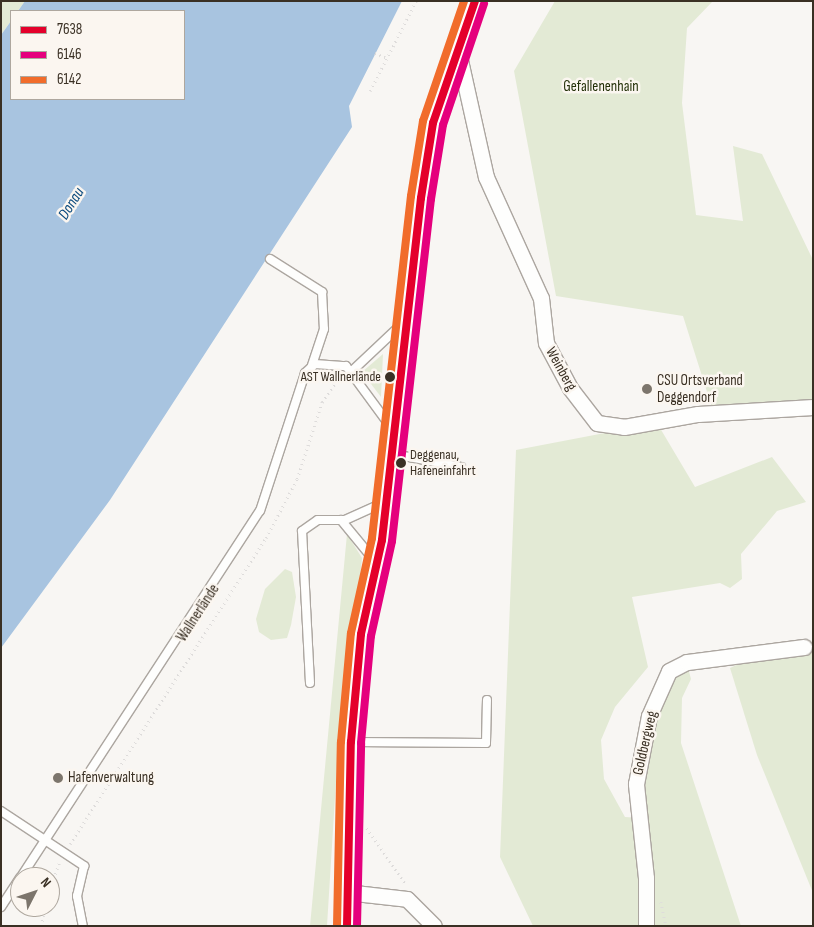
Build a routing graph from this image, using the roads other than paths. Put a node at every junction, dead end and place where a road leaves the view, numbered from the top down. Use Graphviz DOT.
graph roads {
  1 [pos="475,1"];
  2 [pos="457,47"];
  3 [pos="270,259"];
  4 [pos="406,320"];
  5 [pos="312,368"];
  6 [pos="352,371"];
  7 [pos="813,407"];
  8 [pos="396,432"];
  9 [pos="393,454"];
  10 [pos="461,467"];
  11 [pos="387,501"];
  12 [pos="341,520"];
  13 [pos="377,564"];
  14 [pos="804,647"];
  15 [pos="310,683"];
  16 [pos="486,700"];
  17 [pos="351,742"];
  18 [pos="1,811"];
  19 [pos="45,841"];
  20 [pos="27,867"];
  21 [pos="346,892"];
  22 [pos="10,893"];
  23 [pos="1,907"];
  24 [pos="84,926"];
  25 [pos="347,926"];
  26 [pos="434,926"];
  27 [pos="646,926"];
  1 -- 2 [label="main road"];
  2 -- 4 [label="main road"];
  2 -- 7 [label="street, Weinberg"];
  3 -- 5 [label="lane, Wallnerlände"];
  4 -- 6 [label="lane"];
  4 -- 8 [label="main road"];
  5 -- 6 [label="lane"];
  5 -- 19 [label="lane, Wallnerlände"];
  6 -- 8 [label="lane"];
  8 -- 9 [label="main road"];
  9 -- 10 [label="lane"];
  9 -- 11 [label="main road"];
  11 -- 12 [label="lane"];
  11 -- 13 [label="main road"];
  12 -- 13 [label="lane"];
  12 -- 15 [label="lane"];
  13 -- 17 [label="main road"];
  14 -- 27 [label="street, Goldbergweg"];
  16 -- 17 [label="lane"];
  17 -- 21 [label="main road"];
  18 -- 19 [label="lane"];
  19 -- 20 [label="lane, Wallnerlände"];
  19 -- 24 [label="lane"];
  21 -- 25 [label="main road"];
  21 -- 26 [label="street"];
  22 -- 23 [label="lane, Wallnerlände"];
}
